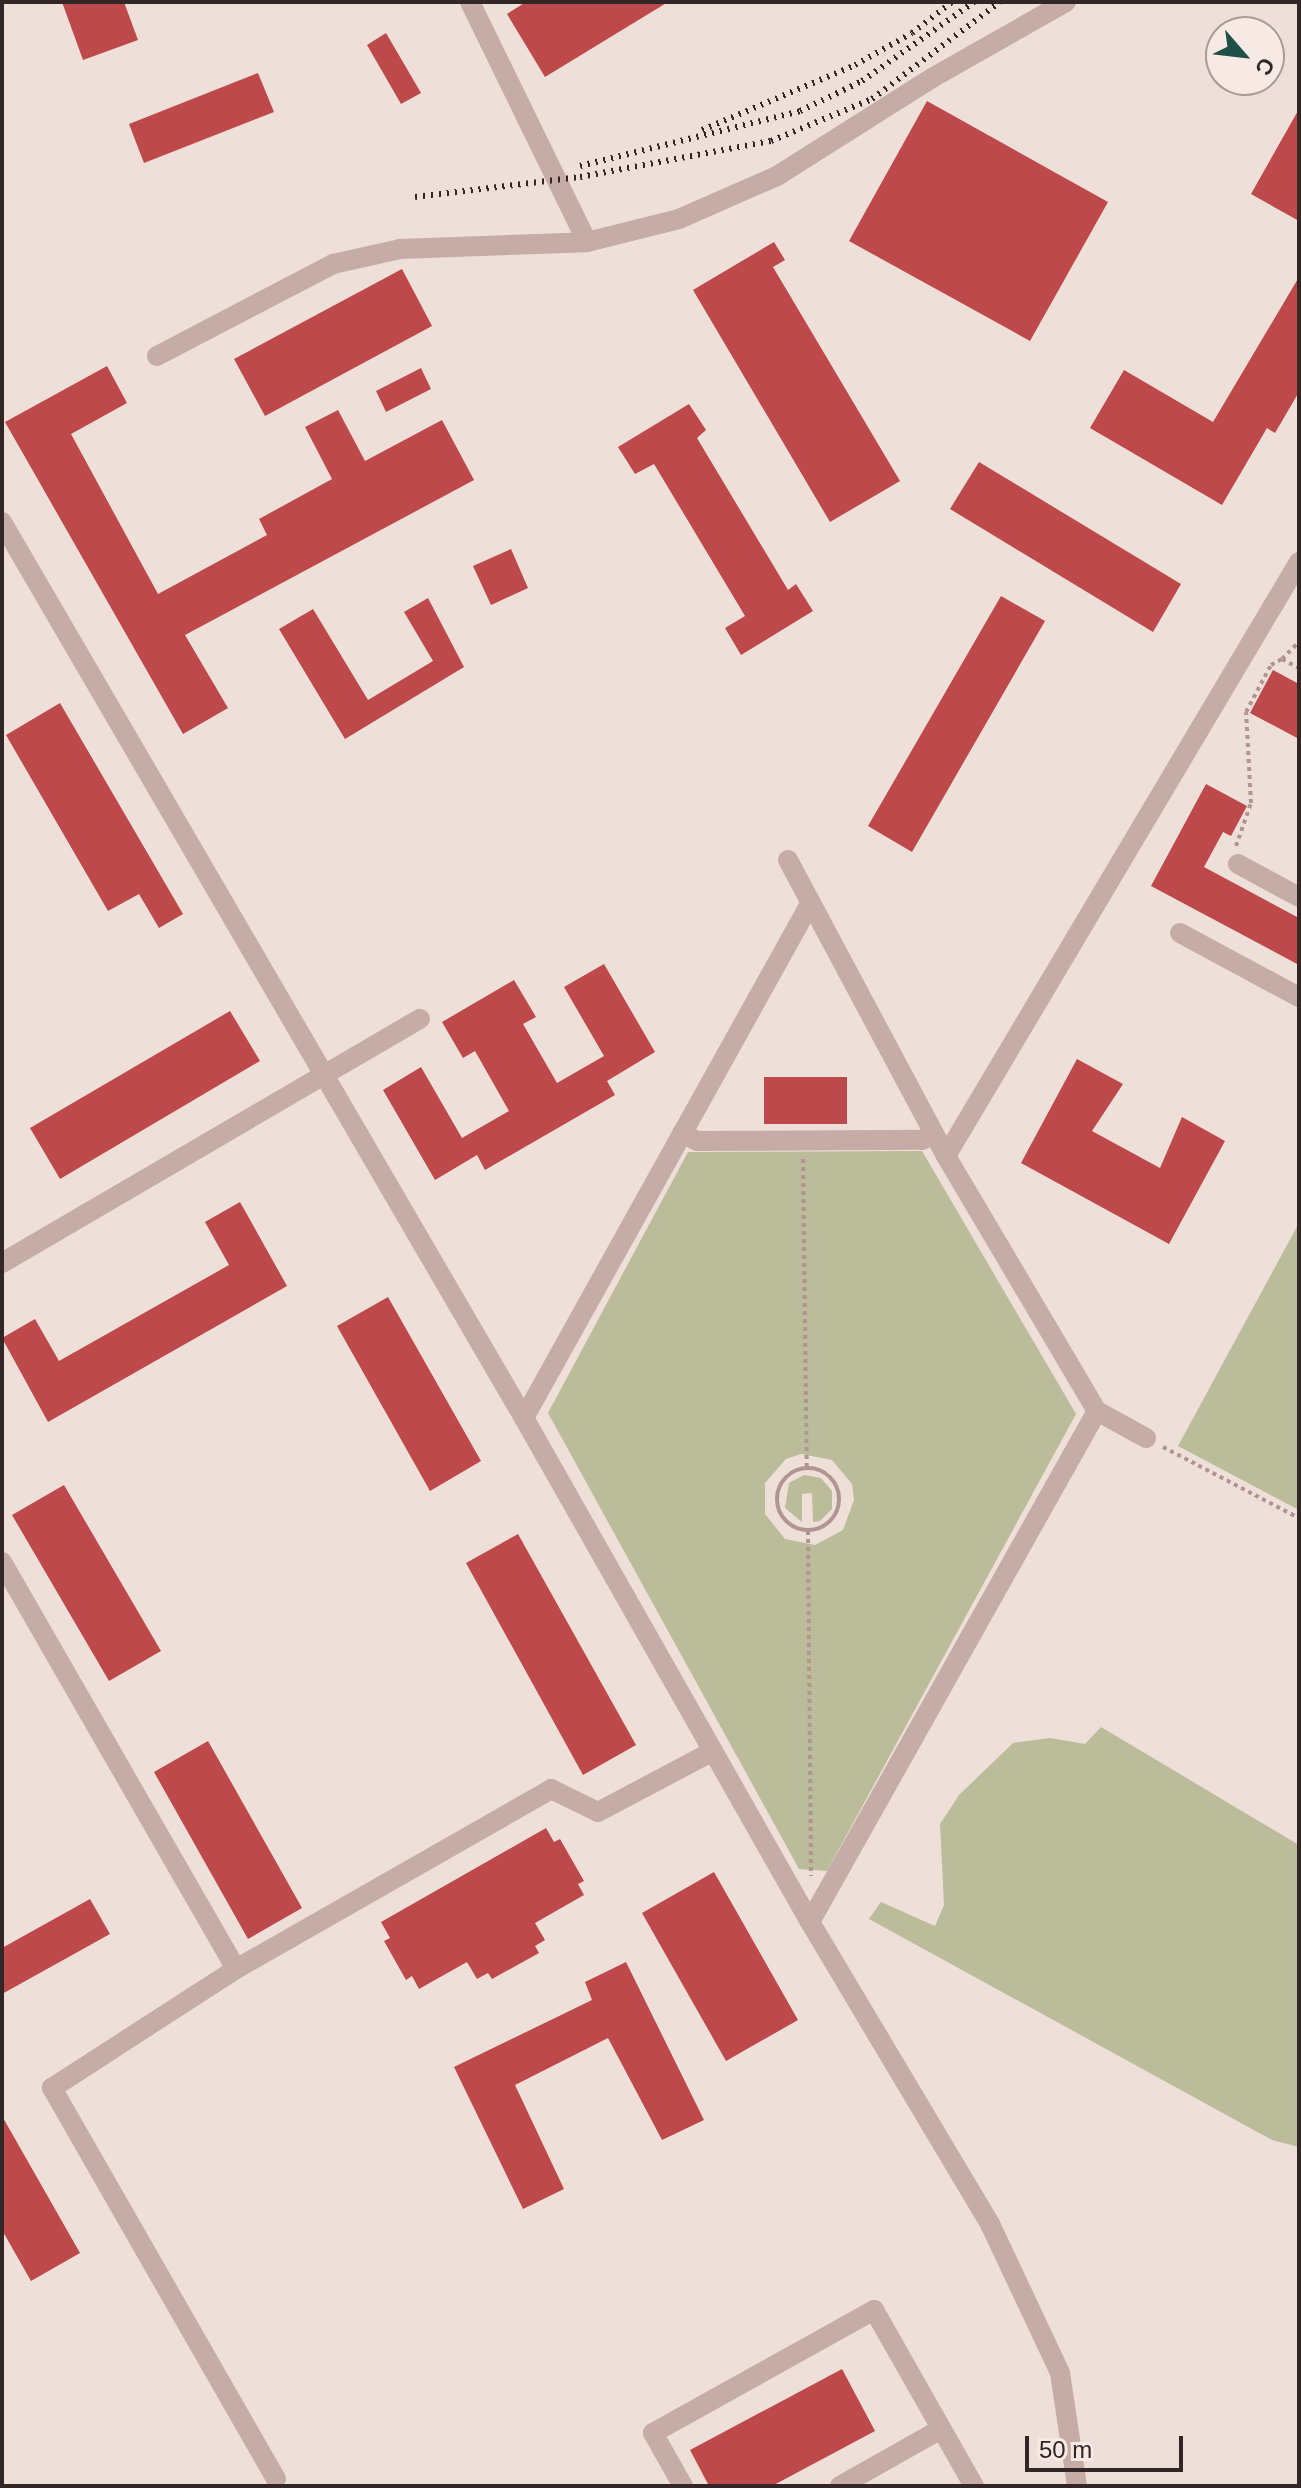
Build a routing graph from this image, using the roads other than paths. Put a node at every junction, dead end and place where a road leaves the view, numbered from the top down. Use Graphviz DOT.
graph roads {
  1 [pos="470,2"];
  2 [pos="1066,2"];
  3 [pos="587,242"];
  4 [pos="157,356"];
  5 [pos="2,522"];
  6 [pos="1299,562"];
  7 [pos="788,860"];
  8 [pos="1238,864"];
  9 [pos="1299,897"];
  10 [pos="810,904"];
  11 [pos="1180,933"];
  12 [pos="1299,997"];
  13 [pos="420,1019"];
  14 [pos="321,1077"];
  15 [pos="682,1133"];
  16 [pos="934,1134"];
  17 [pos="946,1156"];
  18 [pos="2,1263"];
  19 [pos="1097,1411"];
  20 [pos="524,1418"];
  21 [pos="1146,1438"];
  22 [pos="2,1562"];
  23 [pos="713,1751"];
  24 [pos="810,1922"];
  25 [pos="236,1969"];
  26 [pos="941,2429"];
  27 [pos="276,2479"];
  28 [pos="683,2486"];
  29 [pos="840,2486"];
  30 [pos="974,2486"];
  31 [pos="1077,2486"];
  1 -- 3 [label="lane"];
  2 -- 3 [label="lane"];
  3 -- 4 [label="lane"];
  5 -- 14 [label="lane"];
  6 -- 17 [label="lane"];
  7 -- 10 [label="lane"];
  8 -- 9 [label="lane"];
  10 -- 15 [label="lane"];
  10 -- 16 [label="lane"];
  11 -- 12 [label="lane"];
  13 -- 14 [label="lane"];
  14 -- 18 [label="lane"];
  14 -- 20 [label="lane"];
  15 -- 16 [label="lane"];
  15 -- 20 [label="lane"];
  16 -- 17 [label="lane"];
  17 -- 19 [label="lane"];
  19 -- 21 [label="lane"];
  19 -- 24 [label="lane"];
  20 -- 23 [label="lane"];
  22 -- 25 [label="lane"];
  23 -- 24 [label="lane"];
  23 -- 25 [label="lane"];
  24 -- 31 [label="lane"];
  25 -- 27 [label="lane"];
  26 -- 28 [label="lane"];
  26 -- 29 [label="lane"];
  26 -- 30 [label="lane"];
}
